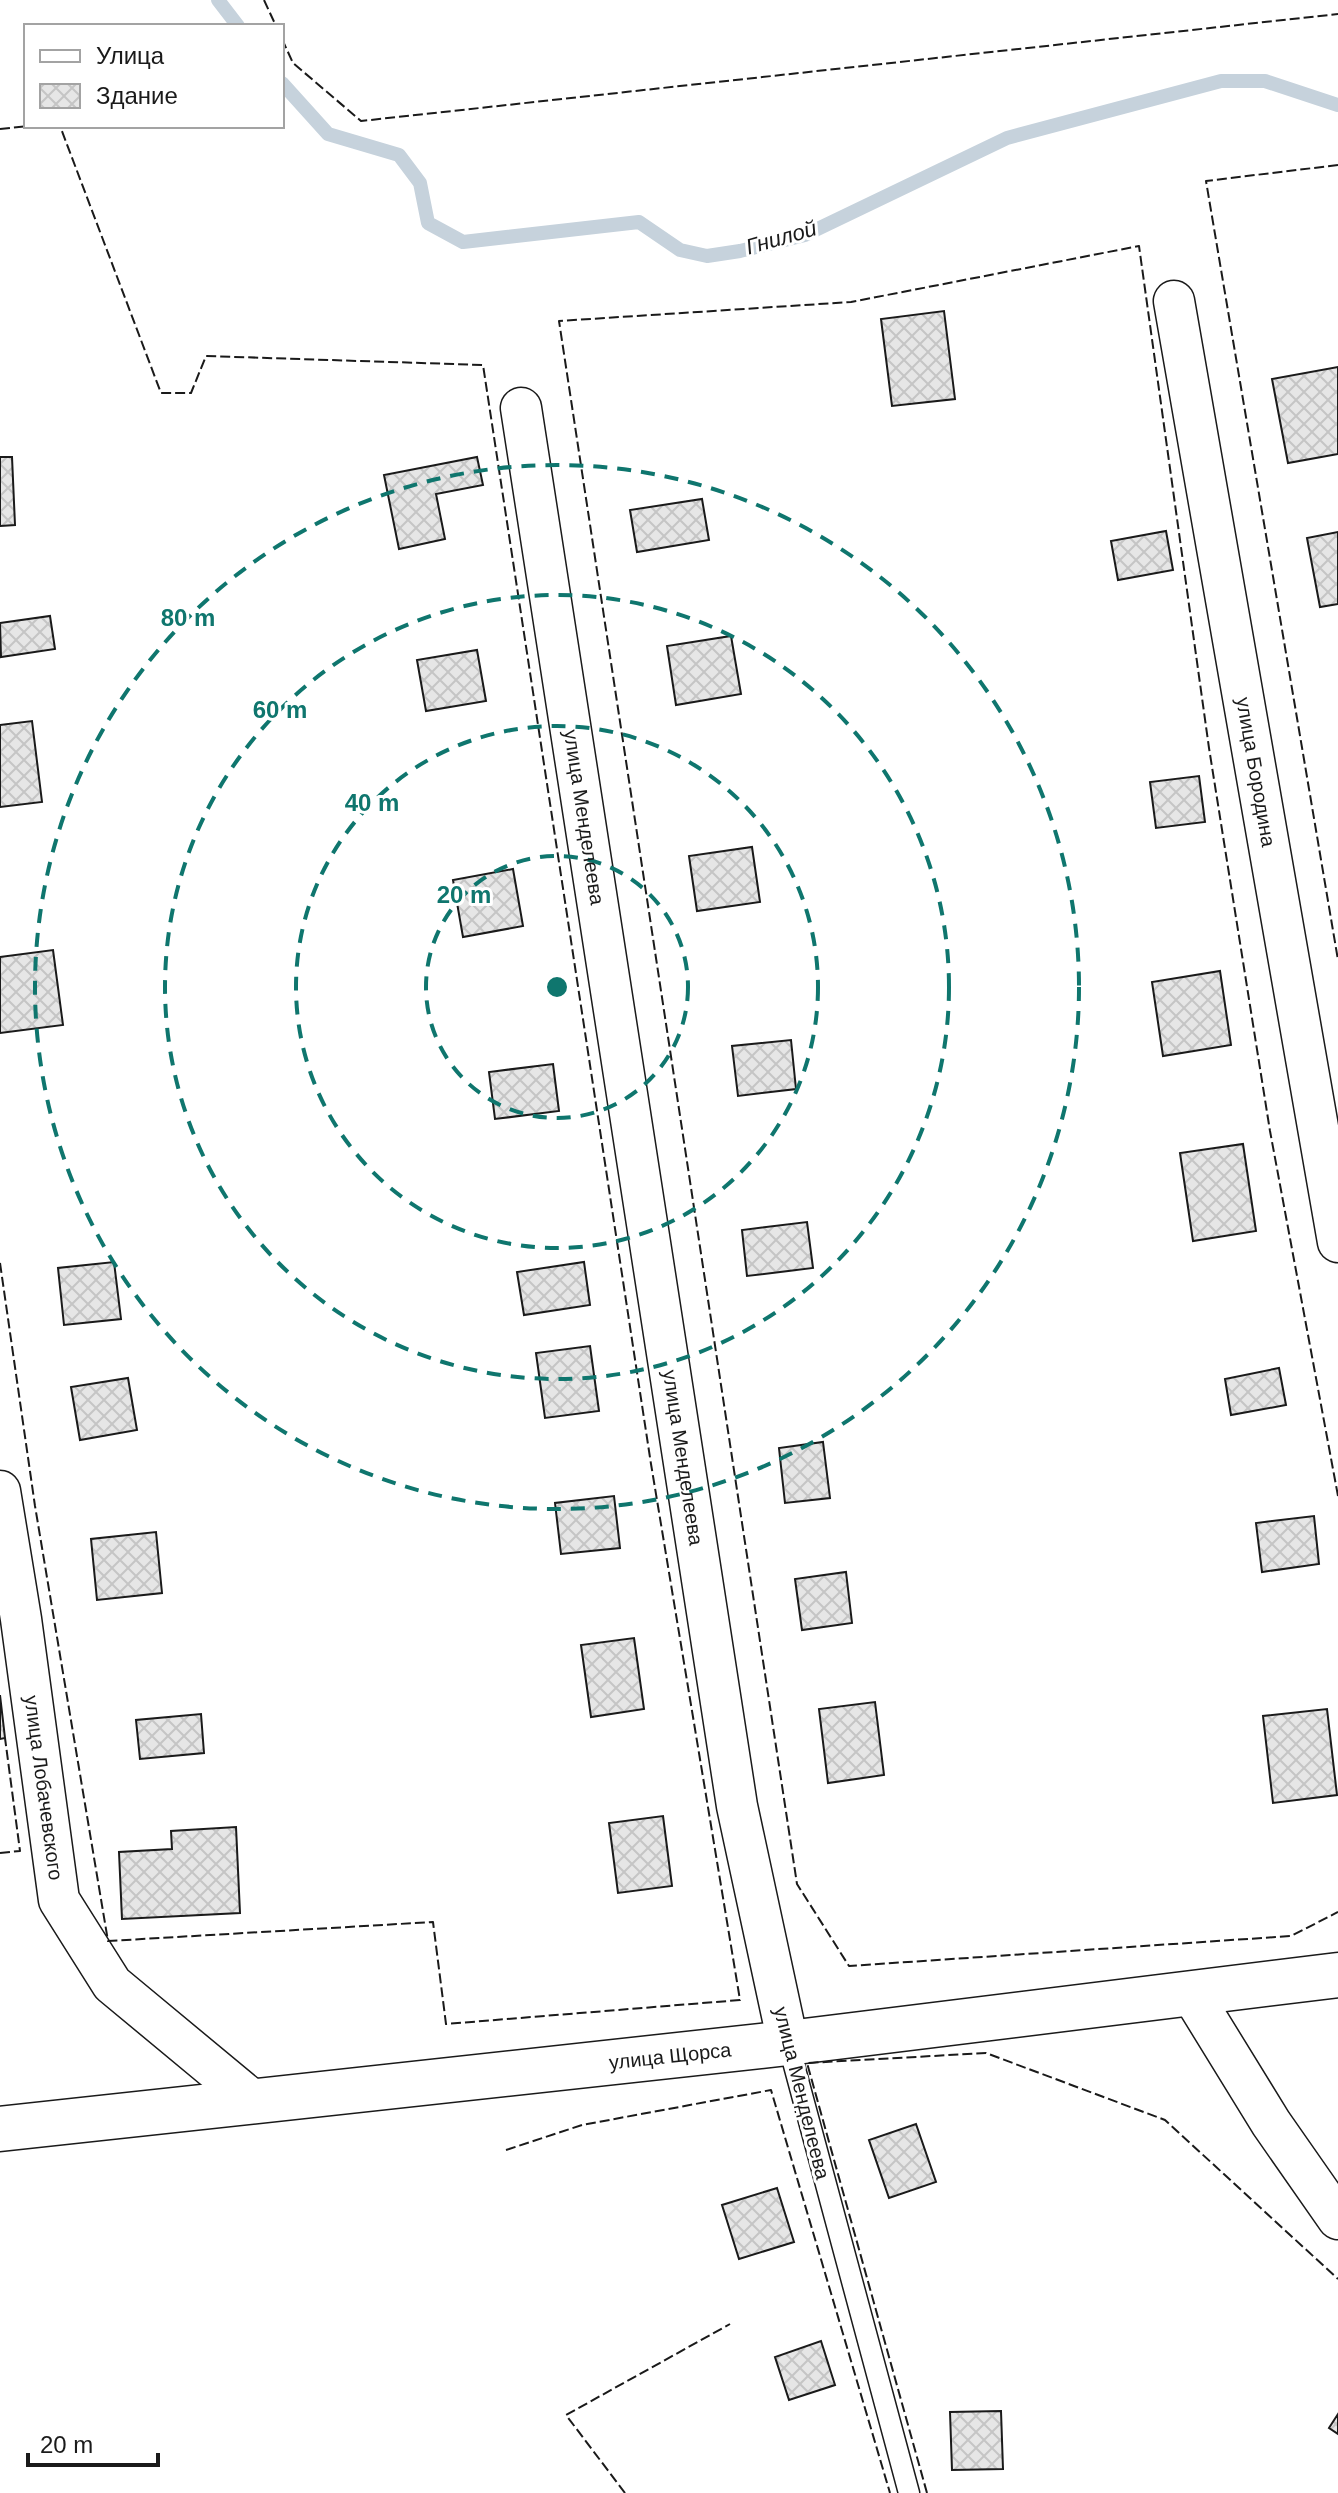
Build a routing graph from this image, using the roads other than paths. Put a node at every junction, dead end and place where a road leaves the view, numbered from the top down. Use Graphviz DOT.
graph roads {
  1 [pos="1174,301"];
  2 [pos="521,408"];
  3 [pos="1338,1242"];
  4 [pos="0,1491"];
  5 [pos="11,1622"];
  6 [pos="1338,1975"];
  7 [pos="1191,1993"];
  8 [pos="788,2043"];
  9 [pos="253,2101"];
  10 [pos="0,2129"];
  11 [pos="1338,2219"];
  12 [pos="909,2493"];
  1 -- 3 [label="street, улица Бородина"];
  2 -- 8 [label="street, улица Менделеева"];
  4 -- 5 [label="street, улица Лобачевского"];
  5 -- 9 [label="street, улица Лобачевского"];
  6 -- 7 [label="main road, улица Щорса"];
  7 -- 8 [label="main road, улица Щорса"];
  7 -- 11 [label="street"];
  8 -- 9 [label="main road, улица Щорса"];
  8 -- 12 [label="lane, улица Менделеева"];
  9 -- 10 [label="main road, улица Щорса"];
}
